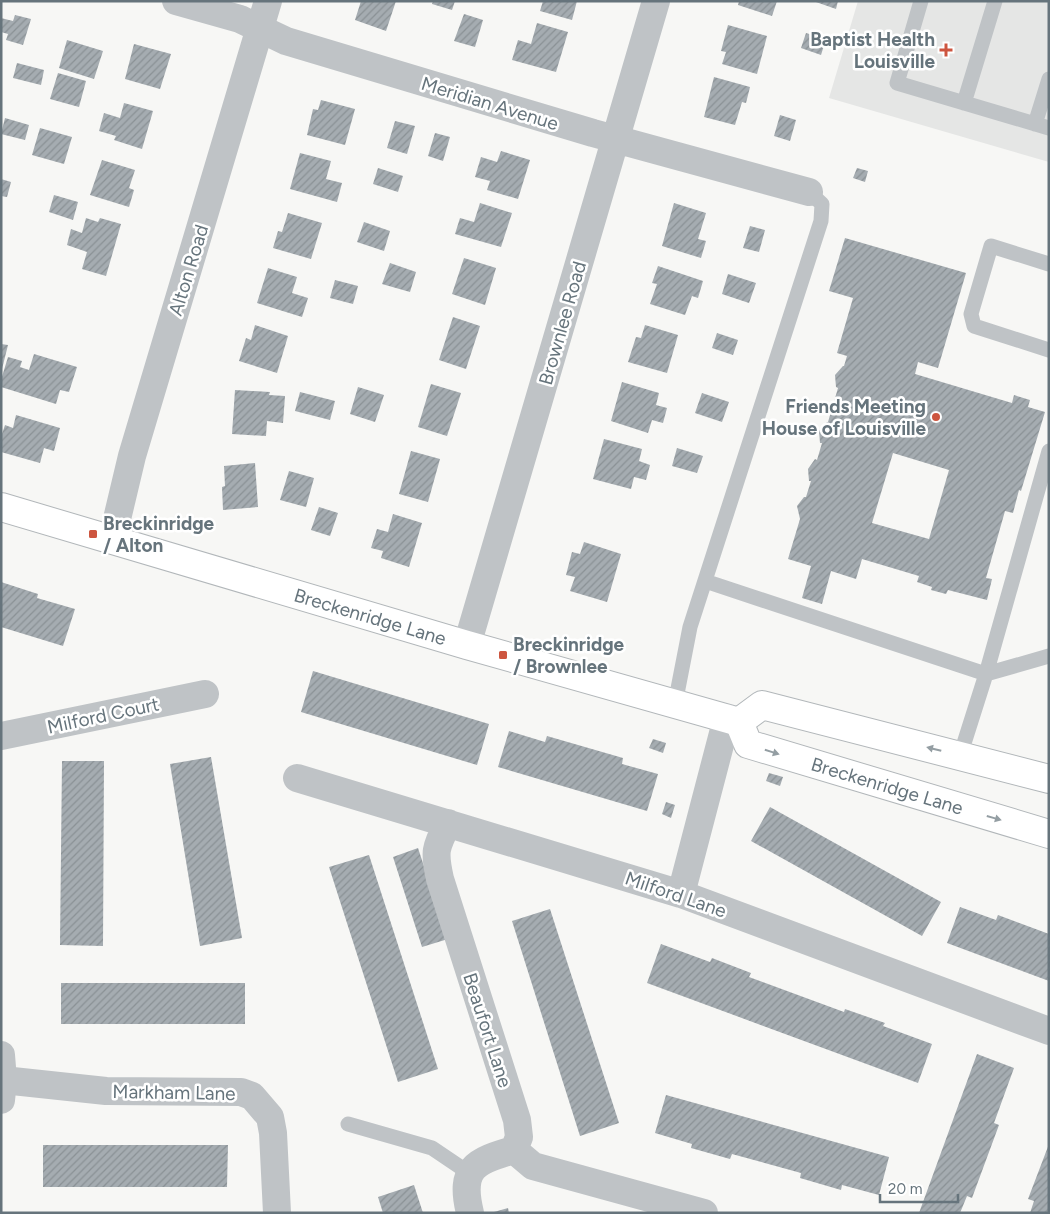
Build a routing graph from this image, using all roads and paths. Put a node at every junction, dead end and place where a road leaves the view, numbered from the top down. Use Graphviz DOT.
graph roads {
  1 [pos="176,1"];
  2 [pos="268,1"];
  3 [pos="656,1"];
  4 [pos="921,1"];
  5 [pos="995,1"];
  6 [pos="260,28"];
  7 [pos="1049,79"];
  8 [pos="964,103"];
  9 [pos="1042,126"];
  10 [pos="615,139"];
  11 [pos="809,192"];
  12 [pos="1049,264"];
  13 [pos="1049,350"];
  14 [pos="1049,451"];
  15 [pos="1,507"];
  16 [pos="112,540"];
  17 [pos="705,581"];
  18 [pos="467,645"];
  19 [pos="1049,656"];
  20 [pos="986,674"];
  21 [pos="205,694"];
  22 [pos="675,704"];
  23 [pos="733,720"];
  24 [pos="1,736"];
  25 [pos="960,756"];
  26 [pos="297,778"];
  27 [pos="1049,779"];
  28 [pos="448,823"];
  29 [pos="1049,834"];
  30 [pos="682,894"];
  31 [pos="1049,1030"];
  32 [pos="2,1078"];
  33 [pos="348,1124"];
  34 [pos="514,1150"];
  35 [pos="470,1173"];
  36 [pos="277,1213"];
  37 [pos="470,1213"];
  38 [pos="704,1213"];
  1 -- 6 [label="street, Meridian Avenue"];
  2 -- 6 [label="street, Alton Road"];
  3 -- 10 [label="street, Brownlee Road"];
  4 -- 8 [label="lane"];
  5 -- 8 [label="lane"];
  6 -- 10 [label="street, Meridian Avenue"];
  6 -- 16 [label="street, Alton Road"];
  7 -- 9 [label="lane"];
  8 -- 9 [label="lane"];
  10 -- 11 [label="street, Meridian Avenue"];
  10 -- 18 [label="street, Brownlee Road"];
  11 -- 17 [label="lane"];
  12 -- 13 [label="lane"];
  14 -- 20 [label="lane"];
  15 -- 16 [label="main road, Breckenridge Lane"];
  16 -- 18 [label="main road, Breckenridge Lane"];
  17 -- 20 [label="lane"];
  17 -- 22 [label="lane"];
  18 -- 22 [label="main road, Breckenridge Lane"];
  19 -- 20 [label="lane"];
  20 -- 25 [label="lane"];
  21 -- 24 [label="street, Milford Court"];
  22 -- 23 [label="main road, Breckenridge Lane"];
  25 -- 23 [label="main road, one-way"];
  23 -- 29 [label="main road, Breckenridge Lane, one-way"];
  23 -- 30 [label="street"];
  25 -- 27 [label="main road"];
  26 -- 28 [label="street, Milford Lane"];
  28 -- 30 [label="street, Milford Lane"];
  28 -- 34 [label="street, Beaufort Lane"];
  30 -- 31 [label="street, Milford Lane"];
  32 -- 36 [label="street, Markham Lane"];
  33 -- 35 [label="lane"];
  34 -- 35 [label="street"];
  34 -- 38 [label="street"];
  35 -- 37 [label="street"];
}
